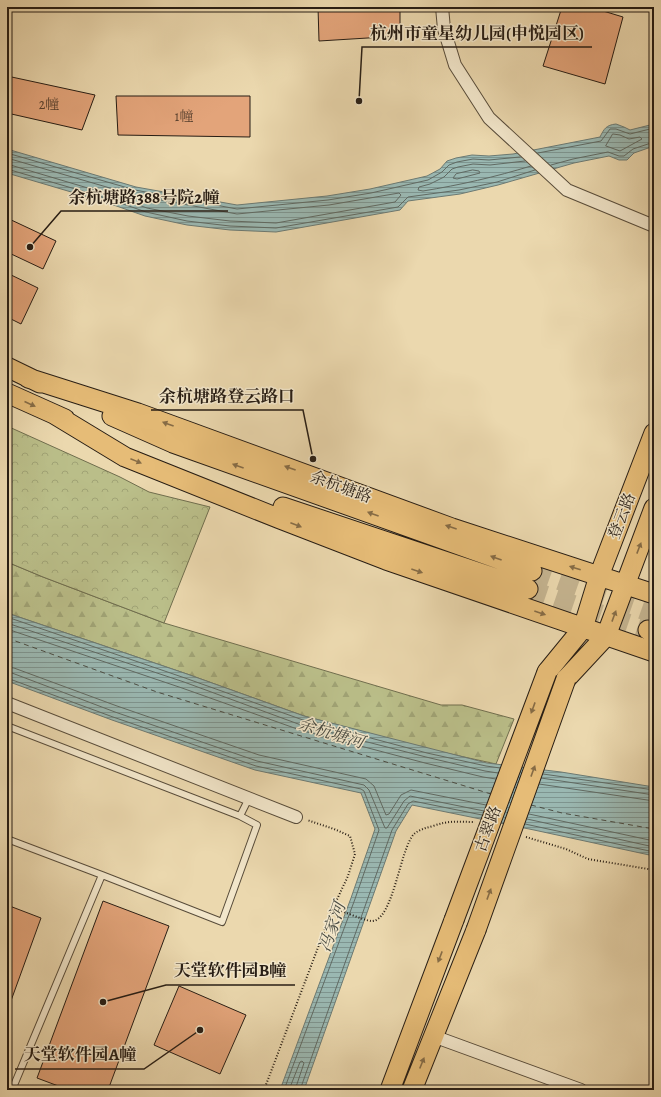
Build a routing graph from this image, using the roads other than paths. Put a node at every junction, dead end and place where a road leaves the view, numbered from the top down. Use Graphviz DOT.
graph roads {
  1 [pos="442,7"];
  2 [pos="654,226"];
  3 [pos="7,367"];
  4 [pos="28,378"];
  5 [pos="7,393"];
  6 [pos="54,414"];
  7 [pos="654,432"];
  8 [pos="654,508"];
  9 [pos="599,576"];
  10 [pos="625,584"];
  11 [pos="654,594"];
  12 [pos="583,628"];
  13 [pos="606,636"];
  14 [pos="654,652"];
  15 [pos="7,703"];
  16 [pos="7,726"];
  17 [pos="249,798"];
  18 [pos="240,816"];
  19 [pos="296,817"];
  20 [pos="7,839"];
  21 [pos="102,875"];
  22 [pos="433,1036"];
  23 [pos="12,1090"];
  24 [pos="390,1090"];
  25 [pos="412,1090"];
  26 [pos="582,1090"];
  1 -- 2 [label="street"];
  3 -- 4 [label="main road, 余杭塘路"];
  6 -- 4 [label="main road, 余杭塘路, one-way"];
  9 -- 4 [label="main road, 余杭塘路, one-way"];
  5 -- 6 [label="main road, 余杭塘路, one-way"];
  6 -- 12 [label="main road, 余杭塘路, one-way"];
  7 -- 9 [label="main road, 登云路"];
  10 -- 8 [label="main road, 登云路, one-way"];
  9 -- 10 [label="main road, 余杭塘路"];
  9 -- 12 [label="main road, 古翠路"];
  10 -- 11 [label="main road, 余杭塘路"];
  13 -- 10 [label="main road, 古翠路, one-way"];
  12 -- 13 [label="main road, 余杭塘路"];
  12 -- 24 [label="main road, 古翠路, one-way, bridge"];
  13 -- 14 [label="main road, 余杭塘路"];
  22 -- 13 [label="main road, 古翠路, one-way, bridge"];
  15 -- 17 [label="street"];
  16 -- 18 [label="lane"];
  17 -- 18 [label="lane"];
  17 -- 19 [label="street"];
  18 -- 21 [label="lane"];
  20 -- 21 [label="lane"];
  21 -- 23 [label="lane"];
  25 -- 22 [label="main road, 古翠路, one-way"];
  22 -- 26 [label="street"];
}
